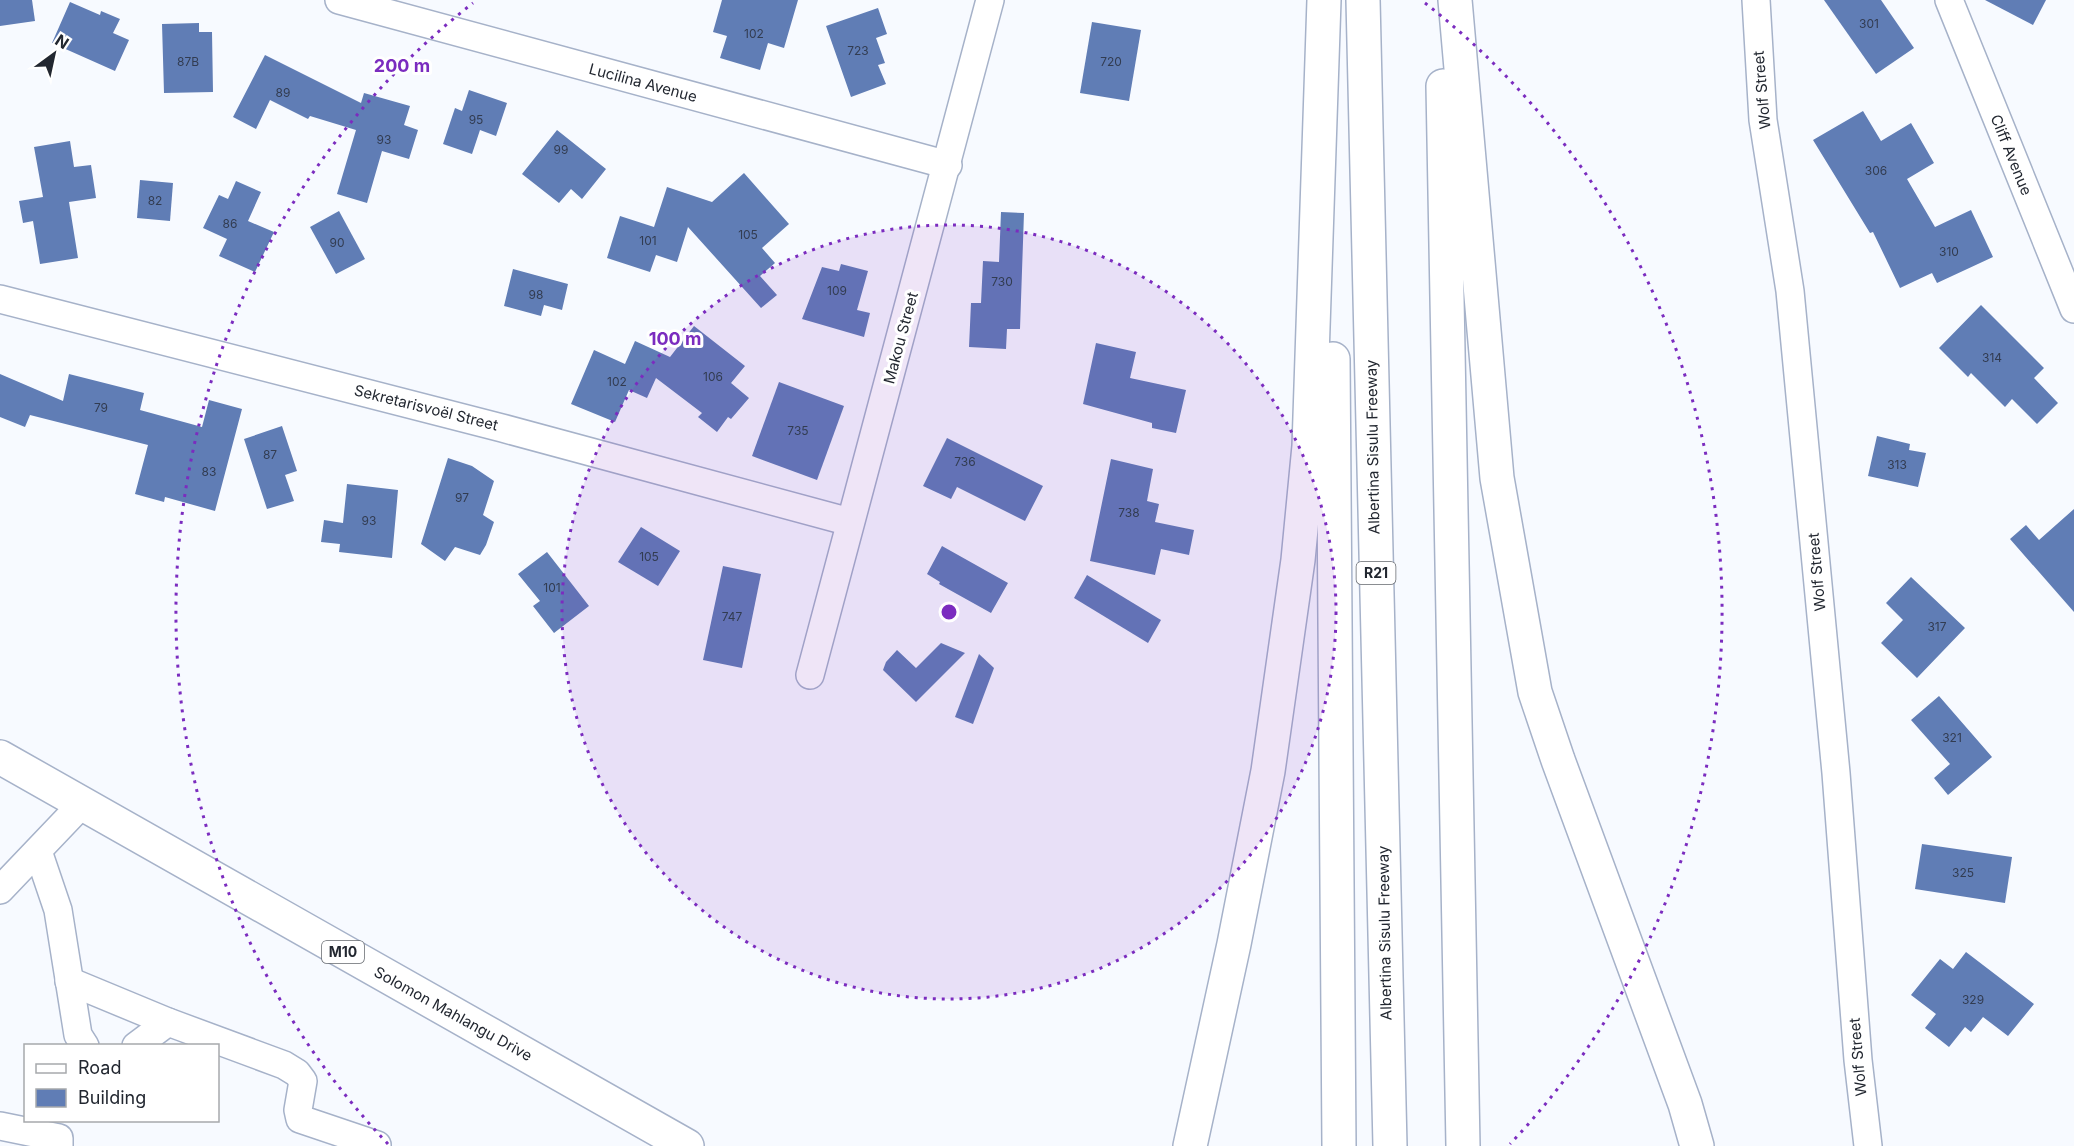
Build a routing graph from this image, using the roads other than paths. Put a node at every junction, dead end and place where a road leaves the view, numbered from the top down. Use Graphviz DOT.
graph roads {
  1 [pos="339,0"];
  2 [pos="990,0"];
  3 [pos="1324,0"];
  4 [pos="1332,0"];
  5 [pos="1363,0"];
  6 [pos="1441,0"];
  7 [pos="1455,0"];
  8 [pos="1756,0"];
  9 [pos="1948,0"];
  10 [pos="948,165"];
  11 [pos="0,298"];
  12 [pos="2074,309"];
  13 [pos="850,522"];
  14 [pos="810,675"];
  15 [pos="0,757"];
  16 [pos="82,804"];
  17 [pos="38,851"];
  18 [pos="0,890"];
  19 [pos="69,981"];
  20 [pos="168,1022"];
  21 [pos="84,1044"];
  22 [pos="139,1044"];
  23 [pos="0,1126"];
  24 [pos="377,1145"];
  25 [pos="59,1146"];
  26 [pos="687,1146"];
  27 [pos="1190,1146"];
  28 [pos="1339,1146"];
  29 [pos="1390,1146"];
  30 [pos="1463,1146"];
  31 [pos="1697,1146"];
  32 [pos="1868,1146"];
  1 -- 10 [label="street, Lucilina Avenue"];
  2 -- 10 [label="street, Makou Street"];
  3 -- 27 [label="main road"];
  4 -- 28 [label="main road"];
  5 -- 29 [label="main road, Albertina Sisulu Freeway / R21"];
  6 -- 30 [label="main road"];
  7 -- 31 [label="main road"];
  8 -- 32 [label="street, Wolf Street"];
  9 -- 12 [label="street, Cliff Avenue"];
  10 -- 13 [label="street, Makou Street"];
  11 -- 13 [label="street, Sekretarisvoël Street"];
  13 -- 14 [label="street, Makou Street"];
  15 -- 16 [label="main road, Solomon Mahlangu Drive / M10"];
  16 -- 17 [label="street"];
  16 -- 26 [label="main road, Solomon Mahlangu Drive / M10"];
  17 -- 18 [label="street"];
  17 -- 19 [label="street"];
  19 -- 20 [label="street"];
  19 -- 21 [label="street"];
  20 -- 22 [label="street"];
  20 -- 24 [label="street"];
  23 -- 25 [label="street"];
}
